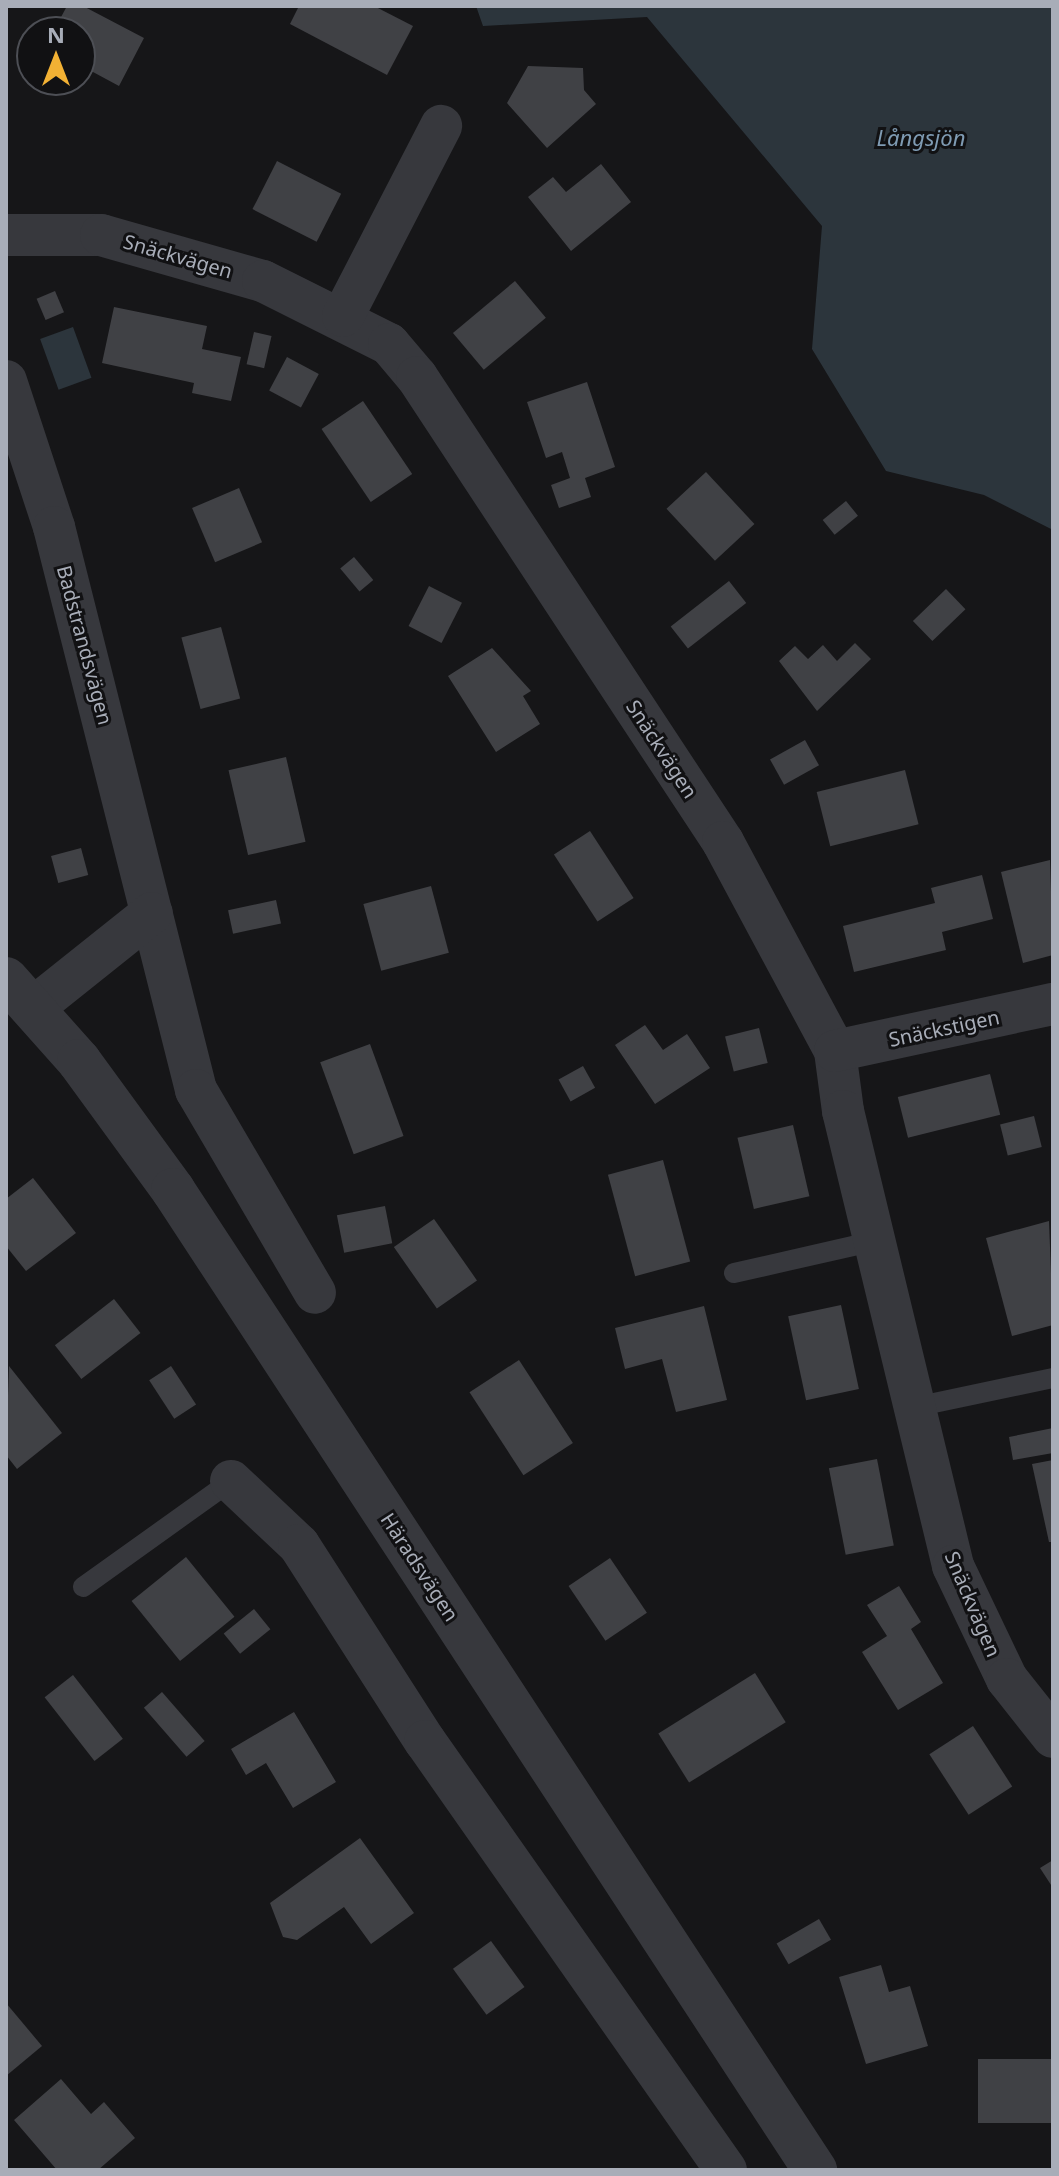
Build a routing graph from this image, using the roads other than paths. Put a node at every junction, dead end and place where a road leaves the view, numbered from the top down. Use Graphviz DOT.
graph roads {
  1 [pos="441,126"];
  2 [pos="6,235"];
  3 [pos="343,316"];
  4 [pos="6,381"];
  5 [pos="152,913"];
  6 [pos="20,994"];
  7 [pos="1053,1004"];
  8 [pos="835,1051"];
  9 [pos="875,1241"];
  10 [pos="734,1273"];
  11 [pos="315,1293"];
  12 [pos="1053,1378"];
  13 [pos="915,1407"];
  14 [pos="231,1481"];
  15 [pos="83,1587"];
  16 [pos="1053,1737"];
  17 [pos="726,2170"];
  18 [pos="815,2170"];
  1 -- 3 [label="street"];
  2 -- 3 [label="street, Snäckvägen"];
  3 -- 8 [label="street, Snäckvägen"];
  4 -- 5 [label="street, Badstrandsvägen"];
  5 -- 6 [label="street"];
  5 -- 11 [label="street, Badstrandsvägen"];
  6 -- 18 [label="street, Häradsvägen"];
  7 -- 8 [label="street, Snäckstigen"];
  8 -- 9 [label="street, Snäckvägen"];
  9 -- 10 [label="lane"];
  9 -- 13 [label="street, Snäckvägen"];
  12 -- 13 [label="lane"];
  13 -- 16 [label="street, Snäckvägen"];
  14 -- 15 [label="lane"];
  14 -- 17 [label="street"];
}
